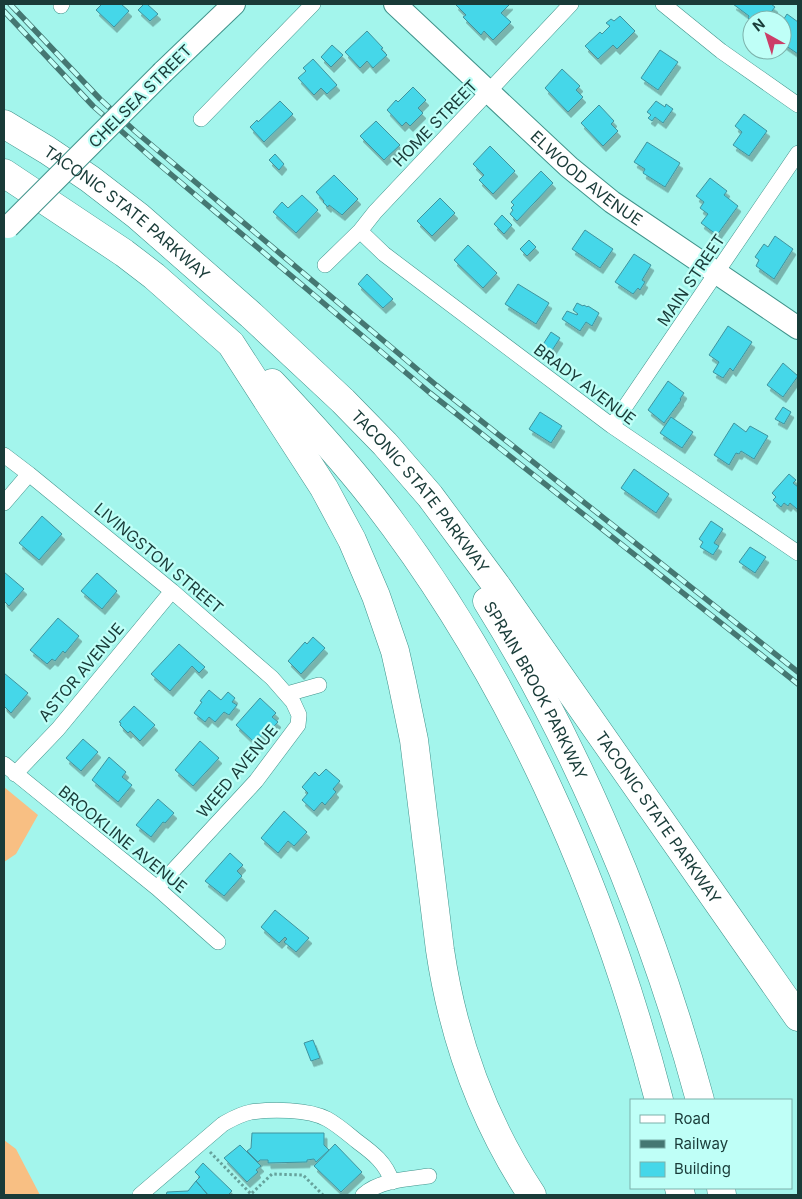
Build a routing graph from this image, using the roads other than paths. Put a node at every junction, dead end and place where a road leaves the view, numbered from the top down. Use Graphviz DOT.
graph roads {
  1 [pos="234,4"];
  2 [pos="313,4"];
  3 [pos="395,4"];
  4 [pos="571,4"];
  5 [pos="663,4"];
  6 [pos="488,92"];
  7 [pos="798,106"];
  8 [pos="201,119"];
  9 [pos="4,124"];
  10 [pos="798,153"];
  11 [pos="10,178"];
  12 [pos="6,230"];
  13 [pos="360,231"];
  14 [pos="325,265"];
  15 [pos="717,273"];
  16 [pos="798,328"];
  17 [pos="275,337"];
  18 [pos="231,344"];
  19 [pos="612,426"];
  20 [pos="4,455"];
  21 [pos="29,474"];
  22 [pos="4,503"];
  23 [pos="798,554"];
  24 [pos="172,591"];
  25 [pos="319,685"];
  26 [pos="287,694"];
  27 [pos="9,769"];
  28 [pos="157,888"];
  29 [pos="218,942"];
  30 [pos="798,1017"];
  31 [pos="658,1099"];
  32 [pos="700,1099"];
  33 [pos="430,1176"];
  34 [pos="392,1182"];
  35 [pos="140,1195"];
  36 [pos="363,1195"];
  37 [pos="532,1195"];
  1 -- 12 [label="street, CHELSEA STREET, bridge"];
  2 -- 8 [label="street"];
  3 -- 6 [label="street, ELWOOD AVENUE"];
  4 -- 6 [label="street, HOME STREET"];
  5 -- 7 [label="street"];
  6 -- 13 [label="street, HOME STREET"];
  6 -- 15 [label="street, ELWOOD AVENUE"];
  9 -- 17 [label="highway, TACONIC STATE PARKWAY"];
  10 -- 15 [label="street, MAIN STREET"];
  11 -- 18 [label="highway, TACONIC STATE PARKWAY"];
  13 -- 14 [label="street, HOME STREET"];
  13 -- 19 [label="street, BRADY AVENUE"];
  15 -- 16 [label="street, ELWOOD AVENUE"];
  15 -- 19 [label="street, MAIN STREET"];
  17 -- 30 [label="highway, TACONIC STATE PARKWAY"];
  17 -- 32 [label="highway, SPRAIN BROOK PARKWAY"];
  18 -- 31 [label="highway, SPRAIN BROOK PARKWAY"];
  18 -- 37 [label="highway, TACONIC STATE PARKWAY"];
  19 -- 23 [label="street, BRADY AVENUE"];
  20 -- 21 [label="street, LIVINGSTON STREET"];
  21 -- 22 [label="street"];
  21 -- 24 [label="street, LIVINGSTON STREET"];
  24 -- 26 [label="street, LIVINGSTON STREET"];
  24 -- 27 [label="street, ASTOR AVENUE"];
  25 -- 26 [label="street"];
  26 -- 28 [label="street, WEED AVENUE"];
  27 -- 28 [label="street, BROOKLINE AVENUE"];
  28 -- 29 [label="street, BROOKLINE AVENUE"];
  33 -- 34 [label="street"];
  34 -- 35 [label="street"];
  34 -- 36 [label="street"];
}
